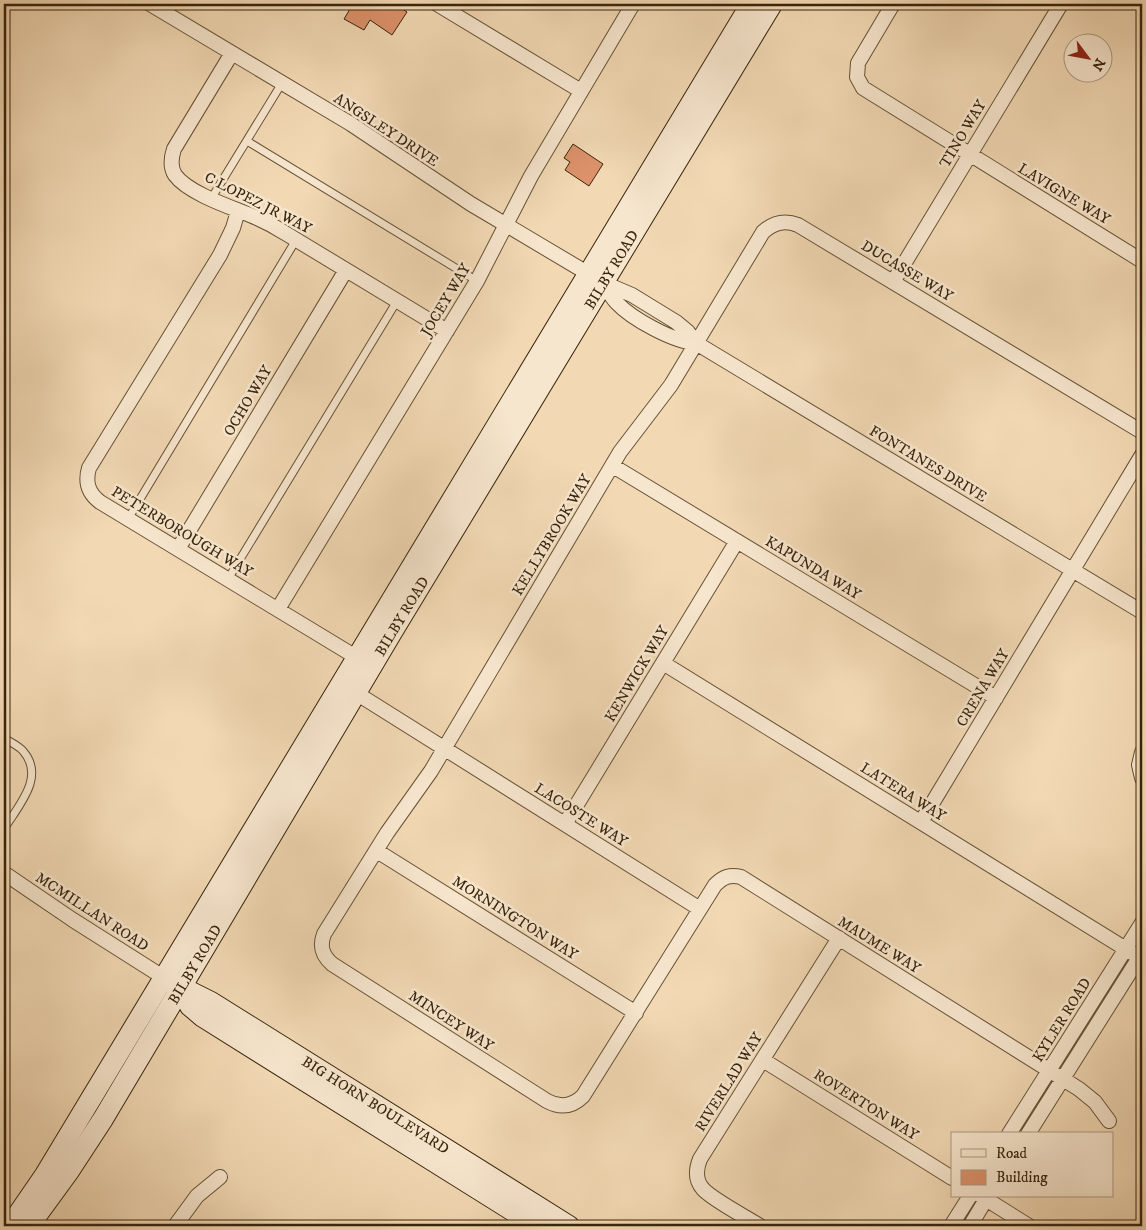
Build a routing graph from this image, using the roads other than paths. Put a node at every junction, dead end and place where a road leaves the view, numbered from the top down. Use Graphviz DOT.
graph roads {
  1 [pos="150,4"];
  2 [pos="437,4"];
  3 [pos="633,4"];
  4 [pos="750,4"];
  5 [pos="772,4"];
  6 [pos="893,4"];
  7 [pos="1061,4"];
  8 [pos="232,53"];
  9 [pos="282,83"];
  10 [pos="581,91"];
  11 [pos="247,141"];
  12 [pos="969,155"];
  13 [pos="212,199"];
  14 [pos="238,211"];
  15 [pos="506,225"];
  16 [pos="296,240"];
  17 [pos="1142,261"];
  18 [pos="346,270"];
  19 [pos="596,278"];
  20 [pos="477,281"];
  21 [pos="892,282"];
  22 [pos="397,301"];
  23 [pos="447,330"];
  24 [pos="696,343"];
  25 [pos="1142,432"];
  26 [pos="1142,455"];
  27 [pos="612,466"];
  28 [pos="128,519"];
  29 [pos="737,541"];
  30 [pos="178,549"];
  31 [pos="1072,570"];
  32 [pos="228,579"];
  33 [pos="278,609"];
  34 [pos="1142,612"];
  35 [pos="356,656"];
  36 [pos="663,663"];
  37 [pos="356,693"];
  38 [pos="996,698"];
  39 [pos="4,738"];
  40 [pos="444,749"];
  41 [pos="1142,752"];
  42 [pos="1142,778"];
  43 [pos="921,822"];
  44 [pos="565,824"];
  45 [pos="4,828"];
  46 [pos="376,851"];
  47 [pos="4,873"];
  48 [pos="700,909"];
  49 [pos="1142,923"];
  50 [pos="839,938"];
  51 [pos="1126,949"];
  52 [pos="1141,957"];
  53 [pos="163,977"];
  54 [pos="181,988"];
  55 [pos="636,1013"];
  56 [pos="762,1060"];
  57 [pos="1049,1070"];
  58 [pos="1063,1079"];
  59 [pos="1109,1121"];
  60 [pos="1010,1132"];
  61 [pos="1029,1132"];
  62 [pos="220,1177"];
  63 [pos="951,1177"];
  64 [pos="969,1198"];
  65 [pos="984,1198"];
  66 [pos="987,1198"];
  67 [pos="10,1226"];
  68 [pos="28,1226"];
  69 [pos="175,1226"];
  70 [pos="537,1226"];
  71 [pos="569,1226"];
  72 [pos="760,1226"];
  73 [pos="951,1226"];
  74 [pos="970,1226"];
  75 [pos="1029,1226"];
  1 -- 8 [label="street, ANGSLEY DRIVE"];
  2 -- 10 [label="street"];
  3 -- 10 [label="street, JOCEY WAY"];
  4 -- 19 [label="main road, BILBY ROAD"];
  5 -- 19 [label="main road, BILBY ROAD"];
  6 -- 12 [label="street, LAVIGNE WAY"];
  7 -- 12 [label="street, TINO WAY"];
  8 -- 9 [label="street, ANGSLEY DRIVE"];
  8 -- 13 [label="street, C LOPEZ JR WAY"];
  9 -- 11 [label="lane"];
  9 -- 15 [label="street, ANGSLEY DRIVE"];
  10 -- 15 [label="street, JOCEY WAY"];
  11 -- 13 [label="lane"];
  11 -- 20 [label="lane"];
  12 -- 17 [label="street, LAVIGNE WAY"];
  12 -- 21 [label="street, TINO WAY"];
  13 -- 14 [label="street, C LOPEZ JR WAY"];
  14 -- 16 [label="street, C LOPEZ JR WAY"];
  14 -- 28 [label="street, PETERBOROUGH WAY"];
  15 -- 19 [label="street, ANGSLEY DRIVE"];
  15 -- 20 [label="street, JOCEY WAY"];
  16 -- 18 [label="street, C LOPEZ JR WAY"];
  16 -- 28 [label="lane"];
  18 -- 22 [label="street, C LOPEZ JR WAY"];
  18 -- 30 [label="street, OCHO WAY"];
  19 -- 24 [label="street, FONTANES DRIVE"];
  19 -- 35 [label="main road, BILBY ROAD"];
  19 -- 37 [label="main road, BILBY ROAD"];
  20 -- 23 [label="street, JOCEY WAY"];
  21 -- 24 [label="street, DUCASSE WAY"];
  21 -- 25 [label="street, DUCASSE WAY"];
  22 -- 23 [label="street, C LOPEZ JR WAY"];
  22 -- 32 [label="lane"];
  23 -- 33 [label="street, JOCEY WAY"];
  24 -- 27 [label="street, KELLYBROOK WAY"];
  24 -- 31 [label="street, FONTANES DRIVE"];
  26 -- 31 [label="street, CRENA WAY"];
  27 -- 29 [label="street, KAPUNDA WAY"];
  27 -- 40 [label="street, KELLYBROOK WAY"];
  28 -- 30 [label="street, PETERBOROUGH WAY"];
  29 -- 36 [label="street, KENWICK WAY"];
  29 -- 38 [label="street, KAPUNDA WAY"];
  30 -- 32 [label="street, PETERBOROUGH WAY"];
  31 -- 34 [label="street, FONTANES DRIVE"];
  31 -- 38 [label="street, CRENA WAY"];
  32 -- 33 [label="street, PETERBOROUGH WAY"];
  33 -- 35 [label="street, PETERBOROUGH WAY"];
  35 -- 53 [label="main road, BILBY ROAD"];
  36 -- 43 [label="street, LATERA WAY"];
  36 -- 44 [label="street, KENWICK WAY"];
  37 -- 40 [label="street, LACOSTE WAY"];
  37 -- 54 [label="main road, BILBY ROAD"];
  38 -- 43 [label="street, CRENA WAY"];
  39 -- 45 [label="lane"];
  40 -- 44 [label="street, LACOSTE WAY"];
  40 -- 46 [label="street, MINCEY WAY"];
  41 -- 42 [label="street"];
  43 -- 51 [label="street, LATERA WAY"];
  44 -- 48 [label="street, LACOSTE WAY"];
  46 -- 55 [label="street, MORNINGTON WAY"];
  46 -- 55 [label="street, MINCEY WAY"];
  47 -- 53 [label="street, MCMILLAN ROAD"];
  48 -- 50 [label="street, MAUME WAY"];
  48 -- 55 [label="street, MINCEY WAY"];
  49 -- 51 [label="street, KYLER ROAD"];
  50 -- 56 [label="street, RIVERLAD WAY"];
  50 -- 57 [label="street, MAUME WAY"];
  51 -- 52 [label="street, LATERA WAY"];
  51 -- 57 [label="street, KYLER ROAD"];
  52 -- 58 [label="street"];
  53 -- 54 [label="main road, BIG HORN BOULEVARD"];
  53 -- 67 [label="main road, BILBY ROAD"];
  54 -- 68 [label="main road, BILBY ROAD"];
  54 -- 70 [label="main road, BIG HORN BOULEVARD"];
  54 -- 71 [label="main road, BIG HORN BOULEVARD"];
  56 -- 63 [label="street, ROVERTON WAY"];
  56 -- 72 [label="street, RIVERLAD WAY"];
  57 -- 58 [label="street, MAUME WAY"];
  57 -- 60 [label="street, KYLER ROAD"];
  58 -- 59 [label="street, MAUME WAY"];
  58 -- 61 [label="street"];
  62 -- 69 [label="street"];
  64 -- 73 [label="street"];
  65 -- 74 [label="street"];
  66 -- 75 [label="street"];
}
